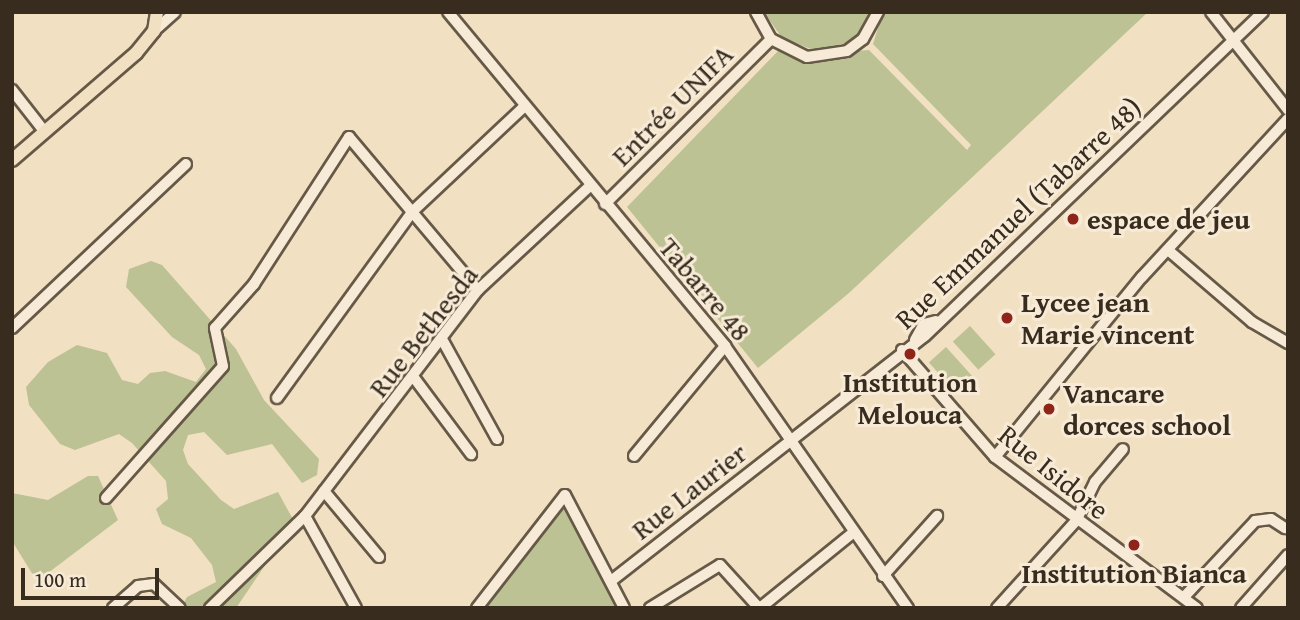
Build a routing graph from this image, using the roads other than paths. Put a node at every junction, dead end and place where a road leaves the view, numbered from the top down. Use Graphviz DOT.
graph roads {
  1 [pos="157,12"];
  2 [pos="175,12"];
  3 [pos="757,12"];
  4 [pos="878,12"];
  5 [pos="1211,12"];
  6 [pos="1263,12"];
  7 [pos="453,14"];
  8 [pos="154,31"];
  9 [pos="771,39"];
  10 [pos="1235,42"];
  11 [pos="12,90"];
  12 [pos="524,106"];
  13 [pos="1288,110"];
  14 [pos="1288,120"];
  15 [pos="44,131"];
  16 [pos="15,152"];
  17 [pos="186,164"];
  18 [pos="590,186"];
  19 [pos="605,204"];
  20 [pos="412,212"];
  21 [pos="1168,250"];
  22 [pos="478,290"];
  23 [pos="12,328"];
  24 [pos="443,341"];
  25 [pos="1288,342"];
  26 [pos="725,346"];
  27 [pos="902,350"];
  28 [pos="415,379"];
  29 [pos="276,398"];
  30 [pos="795,438"];
  31 [pos="497,439"];
  32 [pos="1123,449"];
  33 [pos="471,454"];
  34 [pos="634,456"];
  35 [pos="995,457"];
  36 [pos="324,491"];
  37 [pos="106,498"];
  38 [pos="305,516"];
  39 [pos="937,516"];
  40 [pos="1076,521"];
  41 [pos="1287,528"];
  42 [pos="854,532"];
  43 [pos="1288,555"];
  44 [pos="379,557"];
  45 [pos="884,576"];
  46 [pos="611,581"];
  47 [pos="1184,597"];
  48 [pos="113,608"];
  49 [pos="180,608"];
  50 [pos="210,608"];
  51 [pos="356,608"];
  52 [pos="477,608"];
  53 [pos="624,608"];
  54 [pos="650,608"];
  55 [pos="760,608"];
  56 [pos="908,608"];
  57 [pos="997,608"];
  58 [pos="1197,608"];
  59 [pos="1241,608"];
  1 -- 8 [label="main road"];
  2 -- 8 [label="street"];
  3 -- 9 [label="street"];
  4 -- 9 [label="street"];
  5 -- 10 [label="street"];
  6 -- 10 [label="street, Rue Emmanuel (Tabarre 48)"];
  7 -- 12 [label="street, Tabarre 48"];
  8 -- 15 [label="main road"];
  9 -- 19 [label="street, Entrée UNIFA"];
  10 -- 13 [label="street"];
  10 -- 27 [label="street, Rue Emmanuel (Tabarre 48)"];
  11 -- 15 [label="street"];
  12 -- 18 [label="street, Tabarre 48"];
  12 -- 20 [label="street"];
  14 -- 21 [label="street"];
  15 -- 16 [label="main road"];
  17 -- 23 [label="street"];
  18 -- 19 [label="street, Tabarre 48"];
  18 -- 22 [label="street, Rue Bethesda"];
  19 -- 26 [label="street, Tabarre 48"];
  20 -- 22 [label="street"];
  20 -- 29 [label="street"];
  20 -- 37 [label="street"];
  21 -- 25 [label="street"];
  21 -- 35 [label="street"];
  22 -- 24 [label="street, Rue Bethesda"];
  24 -- 28 [label="street, Rue Bethesda"];
  24 -- 31 [label="street"];
  26 -- 30 [label="street, Tabarre 48"];
  26 -- 34 [label="street"];
  27 -- 30 [label="street, Rue Emmanuel (Tabarre 48)"];
  27 -- 35 [label="street, Rue Isidore"];
  28 -- 33 [label="street"];
  28 -- 36 [label="street, Rue Bethesda"];
  30 -- 42 [label="street, Tabarre 48"];
  30 -- 46 [label="street, Rue Laurier"];
  32 -- 40 [label="street"];
  35 -- 40 [label="street, Rue Isidore"];
  36 -- 38 [label="street, Rue Bethesda"];
  36 -- 44 [label="street"];
  38 -- 50 [label="street, Rue Bethesda"];
  38 -- 51 [label="street"];
  39 -- 45 [label="street"];
  40 -- 47 [label="street, Rue Isidore"];
  40 -- 57 [label="street"];
  41 -- 47 [label="street"];
  42 -- 45 [label="street, Tabarre 48"];
  42 -- 55 [label="street"];
  43 -- 59 [label="street"];
  45 -- 56 [label="street, Tabarre 48"];
  46 -- 52 [label="street"];
  46 -- 53 [label="street"];
  47 -- 58 [label="street, Rue Isidore"];
  48 -- 49 [label="street"];
  54 -- 55 [label="street"];
}
